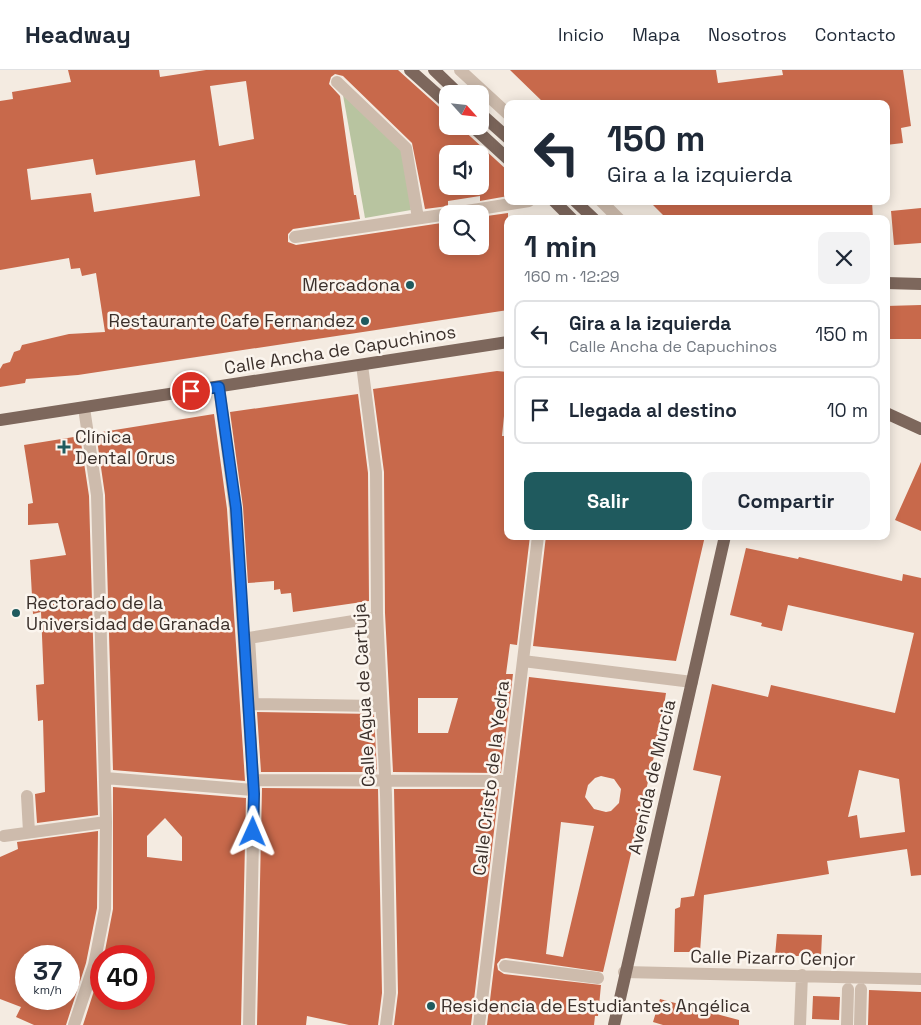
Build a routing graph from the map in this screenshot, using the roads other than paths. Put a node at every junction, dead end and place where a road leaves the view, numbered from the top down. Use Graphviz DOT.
graph roads {
  1 [pos="410,70"];
  2 [pos="434,70"];
  3 [pos="460,70"];
  4 [pos="337,82"];
  5 [pos="450,85"];
  6 [pos="439,96"];
  7 [pos="504,110"];
  8 [pos="489,121"];
  9 [pos="504,134"];
  10 [pos="482,135"];
  11 [pos="504,155"];
  12 [pos="504,205"];
  13 [pos="558,205"];
  14 [pos="579,205"];
  15 [pos="605,205"];
  16 [pos="489,207"];
  17 [pos="439,215"];
  18 [pos="568,215"];
  19 [pos="590,215"];
  20 [pos="616,215"];
  21 [pos="418,218"];
  22 [pos="295,237"];
  23 [pos="890,283"];
  24 [pos="921,284"];
  25 [pos="504,343"];
  26 [pos="362,365"];
  27 [pos="219,387"];
  28 [pos="84,408"];
  29 [pos="890,415"];
  30 [pos="0,420"];
  31 [pos="921,429"];
  32 [pos="538,540"];
  33 [pos="724,540"];
  34 [pos="377,614"];
  35 [pos="244,634"];
  36 [pos="523,661"];
  37 [pos="692,682"];
  38 [pos="376,706"];
  39 [pos="105,778"];
  40 [pos="508,781"];
  41 [pos="386,782"];
  42 [pos="253,785"];
  43 [pos="28,796"];
  44 [pos="106,822"];
  45 [pos="29,832"];
  46 [pos="4,836"];
  47 [pos="505,966"];
  48 [pos="624,972"];
  49 [pos="802,975"];
  50 [pos="598,978"];
  51 [pos="921,979"];
  52 [pos="74,1025"];
  53 [pos="249,1025"];
  54 [pos="386,1025"];
  55 [pos="479,1025"];
  56 [pos="614,1025"];
  57 [pos="800,1025"];
  58 [pos="847,1025"];
  59 [pos="860,1025"];
  1 -- 6 [label="main road"];
  2 -- 5 [label="main road"];
  3 -- 7 [label="street"];
  4 -- 21 [label="street"];
  8 -- 9 [label="main road"];
  10 -- 11 [label="main road"];
  12 -- 16 [label="street"];
  13 -- 18 [label="main road"];
  14 -- 19 [label="main road"];
  15 -- 20 [label="street"];
  17 -- 21 [label="street"];
  21 -- 22 [label="street"];
  23 -- 24 [label="main road"];
  25 -- 26 [label="main road, Calle Ancha de Capuchinos"];
  26 -- 27 [label="main road, Calle Ancha de Capuchinos"];
  26 -- 34 [label="street, Calle Agua de Cartuja"];
  27 -- 28 [label="main road, Calle Ancha de Capuchinos"];
  27 -- 35 [label="street"];
  28 -- 30 [label="main road, Calle Ancha de Capuchinos"];
  28 -- 39 [label="street"];
  29 -- 31 [label="main road"];
  32 -- 36 [label="street, Calle Cristo de la Yedra"];
  33 -- 37 [label="main road, Avenida de Murcia"];
  34 -- 35 [label="street"];
  34 -- 41 [label="street, Calle Agua de Cartuja"];
  35 -- 42 [label="street"];
  36 -- 37 [label="street"];
  36 -- 40 [label="street, Calle Cristo de la Yedra"];
  37 -- 48 [label="main road, Avenida de Murcia"];
  38 -- 38 [label="street"];
  39 -- 42 [label="street"];
  39 -- 44 [label="street"];
  40 -- 41 [label="street"];
  40 -- 55 [label="street, Calle Cristo de la Yedra"];
  41 -- 42 [label="street"];
  41 -- 54 [label="street, Calle Agua de Cartuja"];
  42 -- 53 [label="street"];
  43 -- 45 [label="street"];
  44 -- 45 [label="street"];
  44 -- 52 [label="street"];
  45 -- 46 [label="street"];
  47 -- 50 [label="street"];
  48 -- 49 [label="street, Calle Pizarro Cenjor"];
  48 -- 56 [label="main road, Avenida de Murcia"];
  49 -- 51 [label="street, Calle Pizarro Cenjor"];
  49 -- 57 [label="street"];
  58 -- 59 [label="street"];
}
